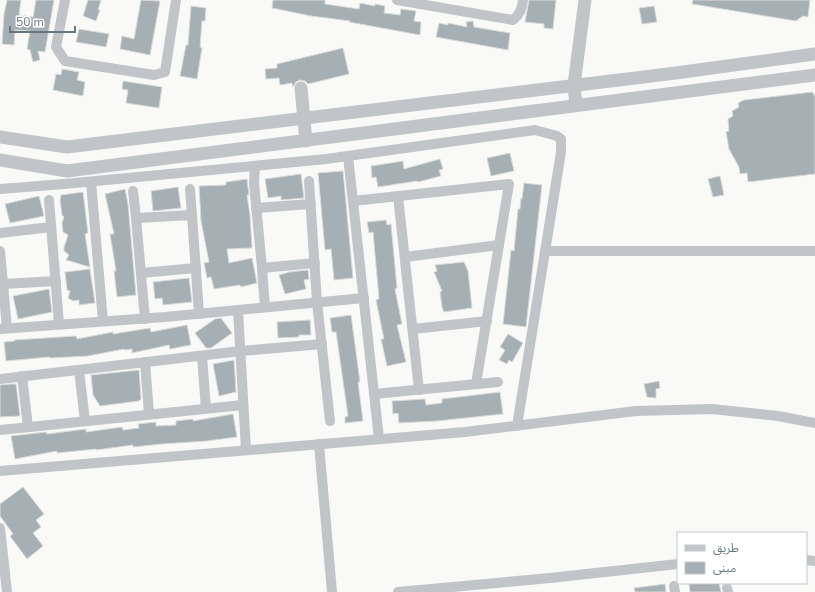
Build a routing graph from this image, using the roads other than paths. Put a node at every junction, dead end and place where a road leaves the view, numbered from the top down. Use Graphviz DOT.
graph roads {
  1 [pos="65,0"];
  2 [pos="176,0"];
  3 [pos="397,0"];
  4 [pos="523,0"];
  5 [pos="585,0"];
  6 [pos="815,54"];
  7 [pos="815,75"];
  8 [pos="574,84"];
  9 [pos="302,88"];
  10 [pos="576,105"];
  11 [pos="304,119"];
  12 [pos="0,137"];
  13 [pos="306,141"];
  14 [pos="348,156"];
  15 [pos="0,160"];
  16 [pos="255,166"];
  17 [pos="309,181"];
  18 [pos="91,182"];
  19 [pos="0,189"];
  20 [pos="190,189"];
  21 [pos="133,191"];
  22 [pos="398,196"];
  23 [pos="49,200"];
  24 [pos="353,201"];
  25 [pos="311,204"];
  26 [pos="256,208"];
  27 [pos="192,215"];
  28 [pos="136,218"];
  29 [pos="51,227"];
  30 [pos="0,233"];
  31 [pos="499,245"];
  32 [pos="0,251"];
  33 [pos="545,251"];
  34 [pos="815,251"];
  35 [pos="405,257"];
  36 [pos="315,263"];
  37 [pos="196,268"];
  38 [pos="262,268"];
  39 [pos="141,273"];
  40 [pos="56,281"];
  41 [pos="3,284"];
  42 [pos="364,298"];
  43 [pos="317,302"];
  44 [pos="269,307"];
  45 [pos="238,310"];
  46 [pos="199,314"];
  47 [pos="145,319"];
  48 [pos="103,321"];
  49 [pos="487,322"];
  50 [pos="59,324"];
  51 [pos="3,328"];
  52 [pos="412,329"];
  53 [pos="322,344"];
  54 [pos="240,351"];
  55 [pos="202,356"];
  56 [pos="145,362"];
  57 [pos="79,370"];
  58 [pos="22,376"];
  59 [pos="0,379"];
  60 [pos="498,382"];
  61 [pos="476,384"];
  62 [pos="419,390"];
  63 [pos="374,394"];
  64 [pos="243,404"];
  65 [pos="206,408"];
  66 [pos="149,414"];
  67 [pos="85,421"];
  68 [pos="330,421"];
  69 [pos="815,423"];
  70 [pos="517,426"];
  71 [pos="28,427"];
  72 [pos="0,430"];
  73 [pos="379,439"];
  74 [pos="319,444"];
  75 [pos="246,450"];
  76 [pos="0,471"];
  77 [pos="0,528"];
  78 [pos="677,564"];
  79 [pos="7,592"];
  80 [pos="332,592"];
  81 [pos="398,592"];
  1 -- 2 [label="street"];
  3 -- 4 [label="street"];
  5 -- 8 [label="street"];
  6 -- 8 [label="street"];
  7 -- 10 [label="street"];
  8 -- 10 [label="street"];
  8 -- 11 [label="street"];
  9 -- 11 [label="street"];
  10 -- 13 [label="street"];
  11 -- 12 [label="street"];
  11 -- 13 [label="street"];
  13 -- 15 [label="street"];
  14 -- 16 [label="street"];
  14 -- 24 [label="street"];
  14 -- 33 [label="street"];
  16 -- 18 [label="street"];
  16 -- 26 [label="street"];
  17 -- 25 [label="street"];
  18 -- 19 [label="street"];
  18 -- 48 [label="street"];
  20 -- 27 [label="street"];
  21 -- 28 [label="street"];
  22 -- 24 [label="street"];
  22 -- 31 [label="street"];
  22 -- 35 [label="street"];
  23 -- 29 [label="street"];
  24 -- 42 [label="street"];
  25 -- 26 [label="street"];
  25 -- 36 [label="street"];
  26 -- 38 [label="street"];
  27 -- 28 [label="street"];
  27 -- 37 [label="street"];
  28 -- 39 [label="street"];
  29 -- 30 [label="street"];
  29 -- 40 [label="street"];
  31 -- 35 [label="street"];
  31 -- 49 [label="street"];
  32 -- 41 [label="street"];
  33 -- 34 [label="street"];
  33 -- 70 [label="street"];
  35 -- 52 [label="street"];
  36 -- 38 [label="street"];
  36 -- 43 [label="street"];
  37 -- 39 [label="street"];
  37 -- 46 [label="street"];
  38 -- 44 [label="street"];
  39 -- 47 [label="street"];
  40 -- 41 [label="street"];
  40 -- 50 [label="street"];
  41 -- 51 [label="street"];
  42 -- 43 [label="street"];
  42 -- 63 [label="street"];
  43 -- 44 [label="street"];
  43 -- 53 [label="street"];
  44 -- 45 [label="street"];
  45 -- 46 [label="street"];
  45 -- 54 [label="street"];
  46 -- 47 [label="street"];
  47 -- 48 [label="street"];
  48 -- 50 [label="street"];
  49 -- 52 [label="street"];
  49 -- 61 [label="street"];
  50 -- 51 [label="street"];
  52 -- 62 [label="street"];
  53 -- 54 [label="street"];
  53 -- 68 [label="street"];
  54 -- 55 [label="street"];
  54 -- 64 [label="street"];
  55 -- 56 [label="street"];
  55 -- 65 [label="street"];
  56 -- 57 [label="street"];
  56 -- 66 [label="street"];
  57 -- 58 [label="street"];
  57 -- 67 [label="street"];
  58 -- 59 [label="street"];
  58 -- 71 [label="street"];
  60 -- 61 [label="street"];
  61 -- 62 [label="street"];
  62 -- 63 [label="street"];
  63 -- 73 [label="street"];
  64 -- 65 [label="street"];
  64 -- 75 [label="street"];
  65 -- 66 [label="street"];
  66 -- 67 [label="street"];
  67 -- 71 [label="street"];
  69 -- 70 [label="street"];
  70 -- 73 [label="street"];
  71 -- 72 [label="street"];
  73 -- 74 [label="street"];
  74 -- 75 [label="street"];
  74 -- 80 [label="street"];
  75 -- 76 [label="street"];
  77 -- 79 [label="street"];
  78 -- 81 [label="street"];
}
